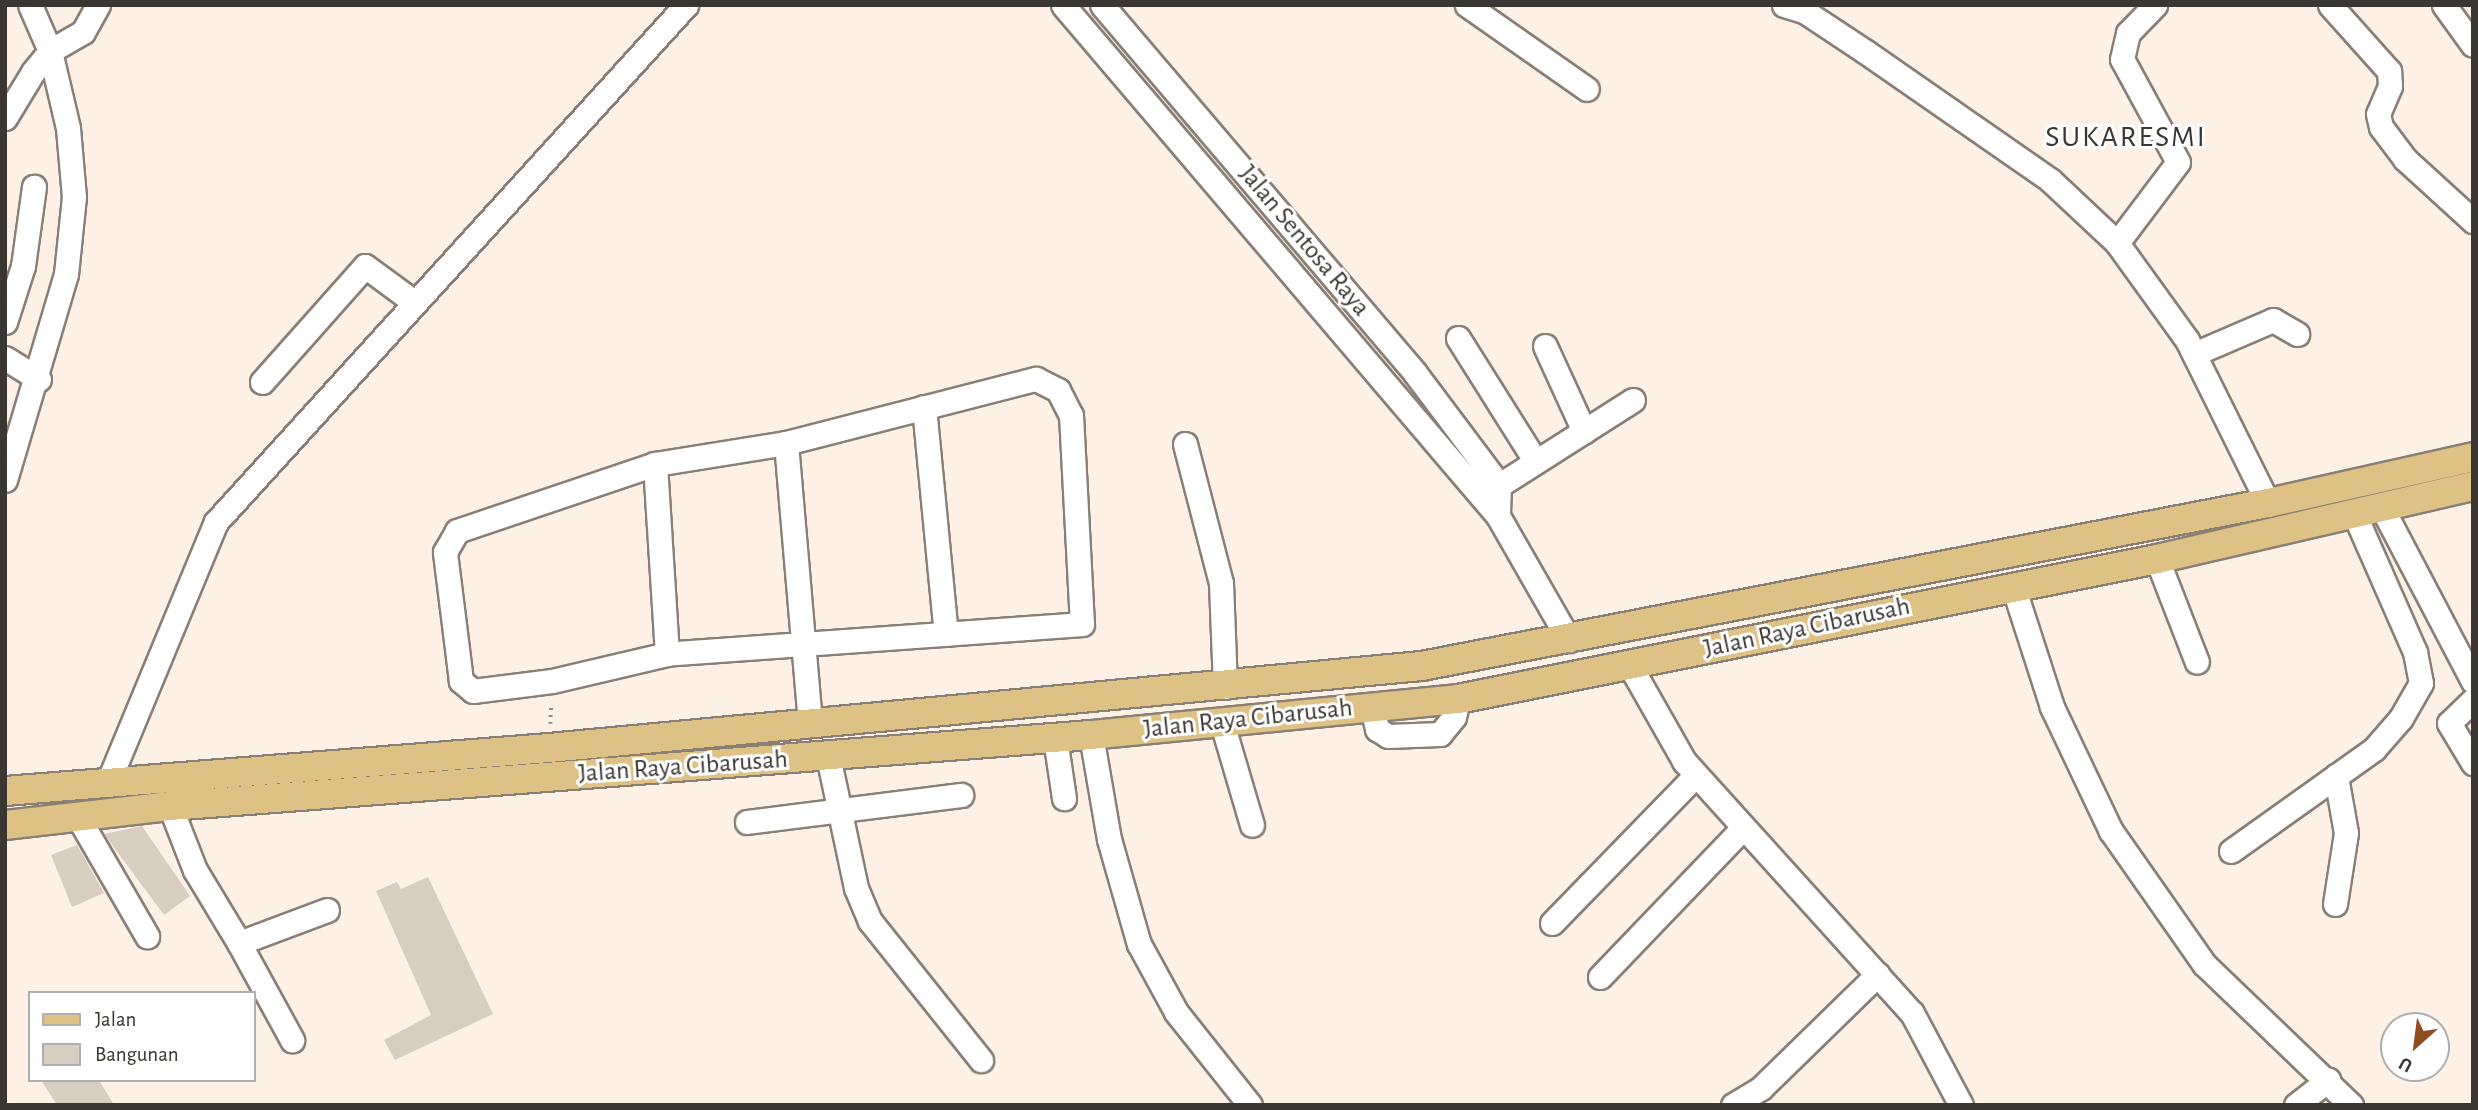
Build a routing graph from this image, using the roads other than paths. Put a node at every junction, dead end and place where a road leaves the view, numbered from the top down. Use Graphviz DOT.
graph roads {
  1 [pos="30,5"];
  2 [pos="98,5"];
  3 [pos="686,5"];
  4 [pos="1063,5"];
  5 [pos="1102,5"];
  6 [pos="1466,5"];
  7 [pos="1784,5"];
  8 [pos="2155,5"];
  9 [pos="2330,5"];
  10 [pos="2444,5"];
  11 [pos="2473,45"];
  12 [pos="50,51"];
  13 [pos="1587,89"];
  14 [pos="5,118"];
  15 [pos="34,187"];
  16 [pos="2473,221"];
  17 [pos="2117,243"];
  18 [pos="414,302"];
  19 [pos="5,322"];
  20 [pos="2297,334"];
  21 [pos="1458,338"];
  22 [pos="1545,346"];
  23 [pos="2194,354"];
  24 [pos="5,358"];
  25 [pos="39,379"];
  26 [pos="262,382"];
  27 [pos="1633,400"];
  28 [pos="924,407"];
  29 [pos="1584,431"];
  30 [pos="786,443"];
  31 [pos="1185,444"];
  32 [pos="2473,457"];
  33 [pos="1536,462"];
  34 [pos="655,464"];
  35 [pos="5,480"];
  36 [pos="1499,485"];
  37 [pos="2473,486"];
  38 [pos="1478,499"];
  39 [pos="2268,503"];
  40 [pos="2381,506"];
  41 [pos="2354,513"];
  42 [pos="1498,516"];
  43 [pos="2157,559"];
  44 [pos="2013,586"];
  45 [pos="946,634"];
  46 [pos="1569,640"];
  47 [pos="801,645"];
  48 [pos="667,654"];
  49 [pos="2197,662"];
  50 [pos="1629,664"];
  51 [pos="2473,681"];
  52 [pos="1225,687"];
  53 [pos="2473,700"];
  54 [pos="810,723"];
  55 [pos="1222,723"];
  56 [pos="1091,735"];
  57 [pos="1055,738"];
  58 [pos="828,756"];
  59 [pos="2473,763"];
  60 [pos="1696,775"];
  61 [pos="2336,776"];
  62 [pos="109,780"];
  63 [pos="5,791"];
  64 [pos="961,795"];
  65 [pos="1064,797"];
  66 [pos="170,806"];
  67 [pos="839,810"];
  68 [pos="78,817"];
  69 [pos="747,822"];
  70 [pos="5,825"];
  71 [pos="1251,825"];
  72 [pos="1741,830"];
  73 [pos="2231,851"];
  74 [pos="2335,904"];
  75 [pos="327,910"];
  76 [pos="1552,923"];
  77 [pos="147,936"];
  78 [pos="239,943"];
  79 [pos="1878,974"];
  80 [pos="1600,977"];
  81 [pos="292,1040"];
  82 [pos="981,1060"];
  83 [pos="2328,1080"];
  84 [pos="1738,1104"];
  85 [pos="1250,1105"];
  86 [pos="1961,1105"];
  87 [pos="2296,1105"];
  88 [pos="2351,1105"];
  1 -- 12 [label="street"];
  2 -- 12 [label="street"];
  3 -- 18 [label="street"];
  4 -- 38 [label="street, Jalan Sentosa Raya"];
  5 -- 36 [label="street, Jalan Sentosa Raya"];
  6 -- 13 [label="street"];
  7 -- 17 [label="street"];
  8 -- 17 [label="street"];
  9 -- 16 [label="street"];
  10 -- 11 [label="street"];
  12 -- 14 [label="street"];
  12 -- 25 [label="street"];
  15 -- 19 [label="street"];
  17 -- 23 [label="street"];
  18 -- 26 [label="street"];
  18 -- 62 [label="street"];
  20 -- 23 [label="street"];
  21 -- 33 [label="street"];
  22 -- 29 [label="street"];
  23 -- 39 [label="street"];
  24 -- 25 [label="street"];
  25 -- 35 [label="street"];
  27 -- 29 [label="street"];
  28 -- 30 [label="street"];
  28 -- 45 [label="street"];
  28 -- 45 [label="street"];
  29 -- 33 [label="street"];
  30 -- 34 [label="street"];
  30 -- 47 [label="street"];
  31 -- 52 [label="street"];
  32 -- 39 [label="main road, Jalan Raya Cibarusah"];
  33 -- 36 [label="street"];
  34 -- 48 [label="street"];
  34 -- 48 [label="street"];
  36 -- 38 [label="street"];
  36 -- 42 [label="street"];
  37 -- 40 [label="main road, Jalan Raya Cibarusah"];
  38 -- 42 [label="street, Jalan Sentosa Raya"];
  39 -- 46 [label="main road, Jalan Raya Cibarusah"];
  40 -- 41 [label="main road, Jalan Raya Cibarusah"];
  40 -- 51 [label="street"];
  41 -- 43 [label="main road, Jalan Raya Cibarusah"];
  41 -- 61 [label="street"];
  42 -- 46 [label="street, Jalan Sentosa Raya"];
  43 -- 44 [label="main road, Jalan Raya Cibarusah"];
  43 -- 49 [label="street"];
  44 -- 50 [label="main road, Jalan Raya Cibarusah"];
  44 -- 83 [label="street"];
  45 -- 47 [label="street"];
  46 -- 52 [label="main road, Jalan Raya Cibarusah"];
  47 -- 48 [label="street"];
  47 -- 54 [label="street"];
  50 -- 55 [label="main road, Jalan Raya Cibarusah"];
  50 -- 60 [label="street"];
  52 -- 54 [label="main road, Jalan Raya Cibarusah"];
  53 -- 59 [label="street"];
  54 -- 62 [label="main road, Jalan Raya Cibarusah"];
  55 -- 56 [label="main road, Jalan Raya Cibarusah"];
  55 -- 71 [label="street"];
  56 -- 57 [label="main road, Jalan Raya Cibarusah"];
  56 -- 85 [label="street"];
  57 -- 58 [label="main road, Jalan Raya Cibarusah"];
  57 -- 65 [label="street"];
  58 -- 66 [label="main road, Jalan Raya Cibarusah"];
  58 -- 67 [label="street"];
  60 -- 72 [label="street"];
  60 -- 76 [label="street"];
  61 -- 73 [label="street"];
  61 -- 74 [label="street"];
  62 -- 63 [label="main road, Jalan Raya Cibarusah"];
  64 -- 67 [label="street"];
  66 -- 68 [label="main road, Jalan Raya Cibarusah"];
  66 -- 78 [label="street"];
  67 -- 69 [label="street"];
  67 -- 82 [label="street"];
  68 -- 70 [label="main road, Jalan Raya Cibarusah"];
  68 -- 77 [label="street"];
  72 -- 79 [label="street"];
  72 -- 80 [label="street"];
  75 -- 78 [label="street"];
  78 -- 81 [label="street"];
  79 -- 84 [label="street"];
  79 -- 86 [label="street"];
  83 -- 87 [label="street"];
  83 -- 88 [label="street"];
}
